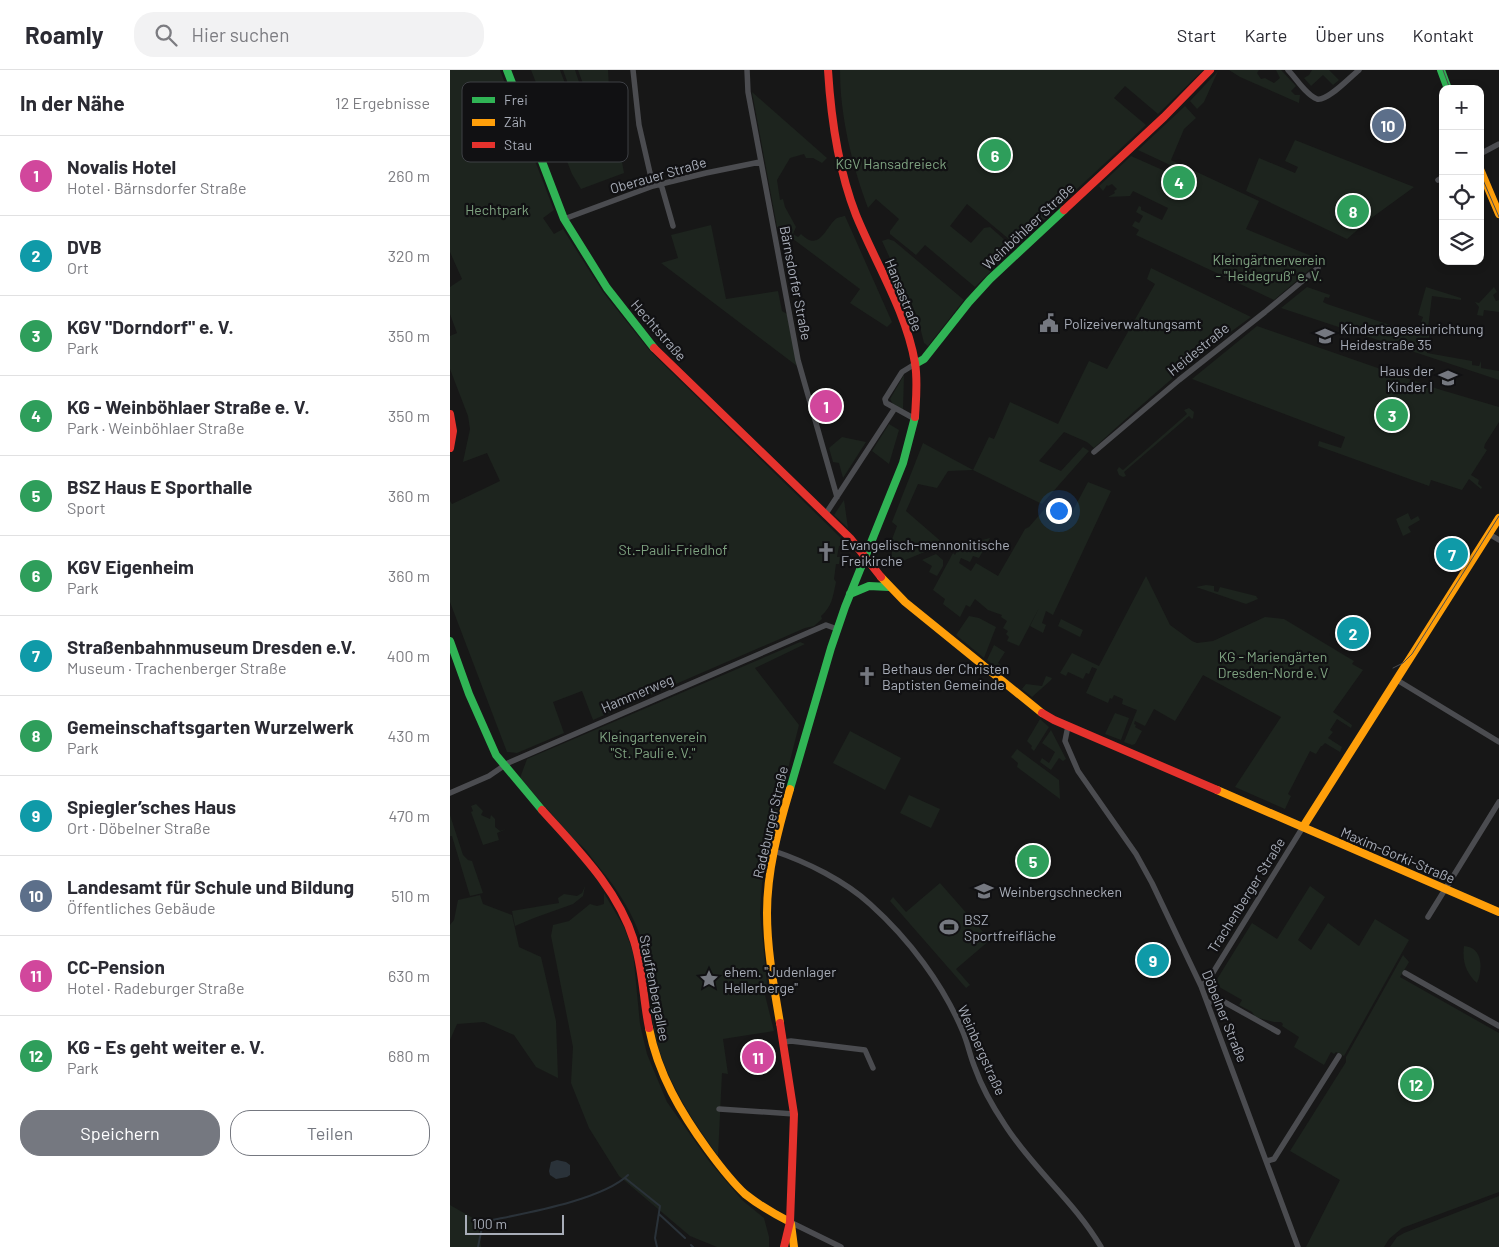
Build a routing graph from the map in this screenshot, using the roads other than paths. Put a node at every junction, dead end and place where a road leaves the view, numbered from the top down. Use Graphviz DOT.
graph roads {
  1 [pos="507,70"];
  2 [pos="633,70"];
  3 [pos="747,70"];
  4 [pos="828,70"];
  5 [pos="1210,70"];
  6 [pos="1288,70"];
  7 [pos="1359,70"];
  8 [pos="1441,70"];
  9 [pos="512,82"];
  10 [pos="1447,85"];
  11 [pos="1499,144"];
  12 [pos="1484,152"];
  13 [pos="542,162"];
  14 [pos="760,162"];
  15 [pos="1483,175"];
  16 [pos="661,184"];
  17 [pos="653,186"];
  18 [pos="1499,214"];
  19 [pos="564,219"];
  20 [pos="673,226"];
  21 [pos="1318,268"];
  22 [pos="915,364"];
  23 [pos="894,408"];
  24 [pos="450,414"];
  25 [pos="914,419"];
  26 [pos="450,448"];
  27 [pos="1094,452"];
  28 [pos="837,496"];
  29 [pos="824,515"];
  30 [pos="1499,518"];
  31 [pos="1489,534"];
  32 [pos="1499,540"];
  33 [pos="866,557"];
  34 [pos="888,587"];
  35 [pos="850,594"];
  36 [pos="837,629"];
  37 [pos="450,641"];
  38 [pos="1397,680"];
  39 [pos="1068,726"];
  40 [pos="1499,742"];
  41 [pos="504,766"];
  42 [pos="450,793"];
  43 [pos="1499,802"];
  44 [pos="1303,828"];
  45 [pos="774,851"];
  46 [pos="1446,888"];
  47 [pos="1499,912"];
  48 [pos="1428,917"];
  49 [pos="1405,973"];
  50 [pos="1201,986"];
  51 [pos="1208,1003"];
  52 [pos="1499,1026"];
  53 [pos="1278,1032"];
  54 [pos="784,1042"];
  55 [pos="1339,1056"];
  56 [pos="873,1068"];
  57 [pos="720,1109"];
  58 [pos="794,1114"];
  59 [pos="1267,1161"];
  60 [pos="790,1222"];
  61 [pos="784,1247"];
  62 [pos="794,1247"];
  63 [pos="841,1247"];
  64 [pos="1101,1247"];
  65 [pos="1298,1247"];
  1 -- 9 [label="street, Hechtstraße"];
  2 -- 17 [label="street"];
  3 -- 14 [label="street, Bärnsdorfer Straße"];
  4 -- 22 [label="street, Hansastraße"];
  5 -- 22 [label="street, Weinböhlaer Straße"];
  6 -- 7 [label="street"];
  8 -- 10 [label="street"];
  11 -- 12 [label="street"];
  13 -- 19 [label="street, Hechtstraße"];
  14 -- 16 [label="street, Oberauer Straße"];
  14 -- 28 [label="street, Bärnsdorfer Straße"];
  15 -- 18 [label="street"];
  16 -- 17 [label="street, Oberauer Straße"];
  16 -- 20 [label="street"];
  17 -- 19 [label="street, Oberauer Straße"];
  19 -- 29 [label="street, Hechtstraße"];
  21 -- 27 [label="street, Heidestraße"];
  22 -- 23 [label="street, Weinböhlaer Straße"];
  22 -- 25 [label="street, Hansastraße"];
  23 -- 25 [label="street"];
  23 -- 28 [label="street"];
  24 -- 26 [label="street"];
  25 -- 33 [label="street, Hansastraße"];
  28 -- 29 [label="street"];
  29 -- 33 [label="street, Hechtstraße"];
  30 -- 31 [label="street"];
  31 -- 32 [label="street"];
  31 -- 38 [label="street"];
  33 -- 34 [label="street"];
  33 -- 35 [label="street, Radeburger Straße"];
  34 -- 35 [label="street"];
  34 -- 39 [label="street, Maxim-Gorki-Straße"];
  35 -- 36 [label="street, Radeburger Straße"];
  36 -- 41 [label="street, Hammerweg"];
  36 -- 45 [label="street, Radeburger Straße"];
  37 -- 41 [label="street, Stauffenbergallee"];
  38 -- 40 [label="street"];
  38 -- 44 [label="street, Trachenberger Straße"];
  39 -- 44 [label="street, Maxim-Gorki-Straße"];
  39 -- 50 [label="street, Döbelner Straße"];
  41 -- 42 [label="street, Hammerweg"];
  41 -- 60 [label="street, Stauffenbergallee"];
  43 -- 46 [label="street"];
  44 -- 46 [label="street, Maxim-Gorki-Straße"];
  44 -- 50 [label="street, Trachenberger Straße"];
  45 -- 54 [label="street, Radeburger Straße"];
  45 -- 64 [label="street, Weinbergstraße"];
  46 -- 47 [label="street, Maxim-Gorki-Straße"];
  46 -- 48 [label="street"];
  49 -- 52 [label="street"];
  50 -- 51 [label="street, Döbelner Straße"];
  51 -- 53 [label="street"];
  51 -- 59 [label="street, Döbelner Straße"];
  54 -- 56 [label="street"];
  54 -- 58 [label="street, Radeburger Straße"];
  55 -- 59 [label="street"];
  57 -- 58 [label="street"];
  58 -- 60 [label="street, Radeburger Straße"];
  59 -- 65 [label="street, Döbelner Straße"];
  60 -- 61 [label="street, Radeburger Straße"];
  60 -- 62 [label="street, Radeburger Straße"];
  60 -- 63 [label="street"];
}
